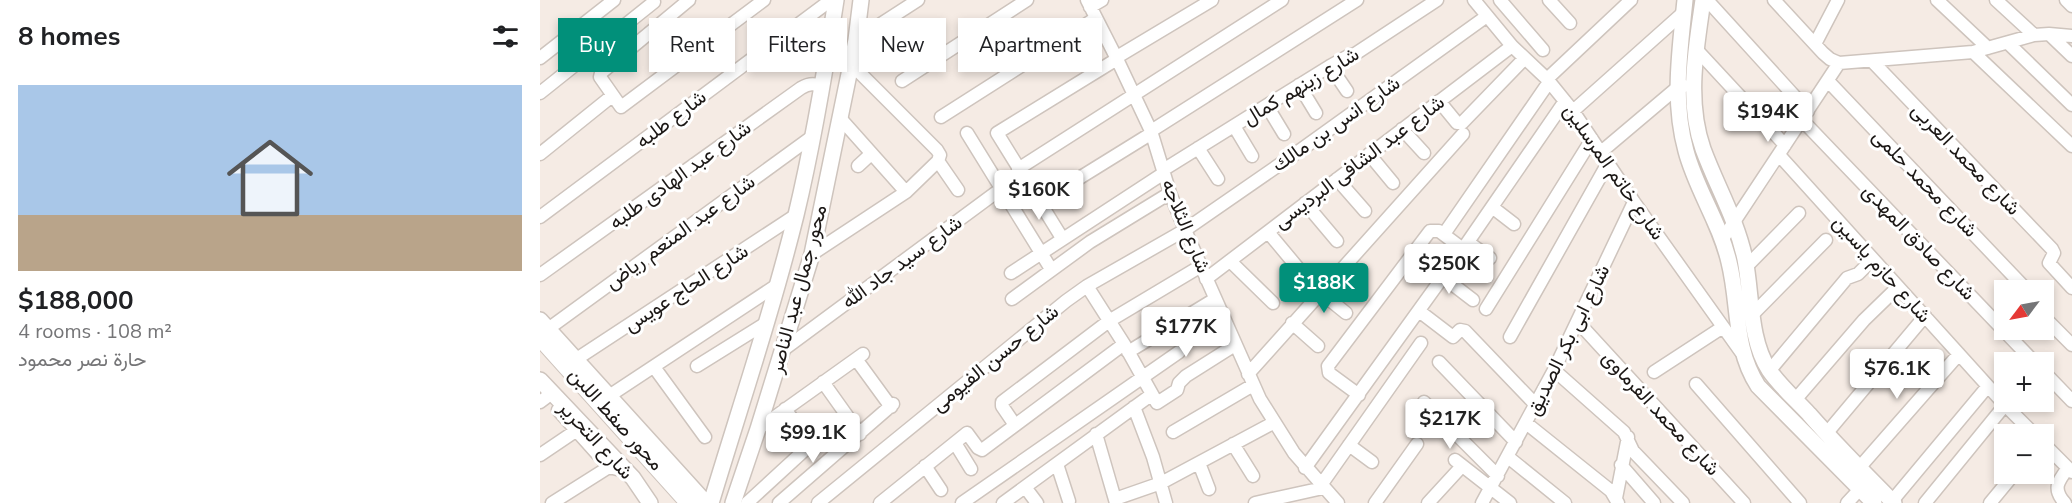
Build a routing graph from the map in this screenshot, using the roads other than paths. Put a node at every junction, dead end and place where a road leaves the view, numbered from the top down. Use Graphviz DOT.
graph roads {
  1 [pos="614,0"];
  2 [pos="689,0"];
  3 [pos="764,0"];
  4 [pos="833,0"];
  5 [pos="861,0"];
  6 [pos="918,0"];
  7 [pos="1027,0"];
  8 [pos="1102,0"];
  9 [pos="1212,0"];
  10 [pos="1282,0"];
  11 [pos="1357,0"];
  12 [pos="1437,0"];
  13 [pos="1474,0"];
  14 [pos="1500,0"];
  15 [pos="1548,0"];
  16 [pos="1631,0"];
  17 [pos="1705,0"];
  18 [pos="1838,0"];
  19 [pos="1937,0"];
  20 [pos="1996,0"];
  21 [pos="2066,0"];
  22 [pos="654,2"];
  23 [pos="1779,2"];
  24 [pos="1684,6"];
  25 [pos="2072,6"];
  26 [pos="1091,8"];
  27 [pos="1487,16"];
  28 [pos="1570,23"];
  29 [pos="2049,34"];
  30 [pos="2034,35"];
  31 [pos="2072,36"];
  32 [pos="856,40"];
  33 [pos="2008,43"];
  34 [pos="1815,44"];
  35 [pos="1512,46"];
  36 [pos="1988,48"];
  37 [pos="1696,49"];
  38 [pos="1543,50"];
  39 [pos="1973,52"];
  40 [pos="2072,56"];
  41 [pos="540,58"];
  42 [pos="1117,58"];
  43 [pos="1524,59"];
  44 [pos="1872,61"];
  45 [pos="1839,63"];
  46 [pos="851,64"];
  47 [pos="1330,66"];
  48 [pos="902,81"];
  49 [pos="1548,81"];
  50 [pos="1828,81"];
  51 [pos="1299,86"];
  52 [pos="1686,86"];
  53 [pos="822,88"];
  54 [pos="1347,91"];
  55 [pos="540,93"];
  56 [pos="1135,94"];
  57 [pos="612,96"];
  58 [pos="1439,101"];
  59 [pos="2072,105"];
  60 [pos="1267,106"];
  61 [pos="1569,106"];
  62 [pos="1316,113"];
  63 [pos="1805,115"];
  64 [pos="941,117"];
  65 [pos="840,118"];
  66 [pos="1234,126"];
  67 [pos="1402,129"];
  68 [pos="1151,132"];
  69 [pos="967,133"];
  70 [pos="1284,134"];
  71 [pos="1463,135"];
  72 [pos="813,136"];
  73 [pos="1592,139"];
  74 [pos="2072,146"];
  75 [pos="1198,148"];
  76 [pos="1782,150"];
  77 [pos="1600,152"];
  78 [pos="1424,153"];
  79 [pos="540,154"];
  80 [pos="872,154"];
  81 [pos="1370,154"];
  82 [pos="1252,156"];
  83 [pos="938,161"];
  84 [pos="1608,163"];
  85 [pos="858,166"];
  86 [pos="1019,171"];
  87 [pos="1164,171"];
  88 [pos="1218,179"];
  89 [pos="1337,179"];
  90 [pos="1394,183"];
  91 [pos="1002,189"];
  92 [pos="958,190"];
  93 [pos="906,192"];
  94 [pos="1170,193"];
  95 [pos="1634,202"];
  96 [pos="1039,203"];
  97 [pos="1305,203"];
  98 [pos="1492,207"];
  99 [pos="1365,211"];
  100 [pos="1799,213"];
  101 [pos="796,215"];
  102 [pos="540,217"];
  103 [pos="1735,221"];
  104 [pos="1514,224"];
  105 [pos="1185,230"];
  106 [pos="1268,231"];
  107 [pos="1444,234"];
  108 [pos="1062,238"];
  109 [pos="1722,240"];
  110 [pos="1826,240"];
  111 [pos="1337,241"];
  112 [pos="1466,246"];
  113 [pos="1041,252"];
  114 [pos="812,254"];
  115 [pos="1490,258"];
  116 [pos="1873,259"];
  117 [pos="1230,261"];
  118 [pos="1201,267"];
  119 [pos="1746,267"];
  120 [pos="1052,269"];
  121 [pos="1011,273"];
  122 [pos="1303,274"];
  123 [pos="540,275"];
  124 [pos="1443,277"];
  125 [pos="1206,279"];
  126 [pos="2017,280"];
  127 [pos="777,285"];
  128 [pos="1087,286"];
  129 [pos="1898,286"];
  130 [pos="2072,288"];
  131 [pos="1320,292"];
  132 [pos="1012,299"];
  133 [pos="1215,299"];
  134 [pos="1473,300"];
  135 [pos="1273,303"];
  136 [pos="1486,309"];
  137 [pos="1419,311"];
  138 [pos="1346,313"];
  139 [pos="1753,314"];
  140 [pos="1925,316"];
  141 [pos="1109,321"];
  142 [pos="1578,322"];
  143 [pos="766,323"];
  144 [pos="1292,324"];
  145 [pos="1723,327"];
  146 [pos="2054,327"];
  147 [pos="543,328"];
  148 [pos="1510,337"];
  149 [pos="1421,343"];
  150 [pos="1235,345"];
  151 [pos="2072,345"];
  152 [pos="1318,346"];
  153 [pos="540,347"];
  154 [pos="1126,348"];
  155 [pos="783,350"];
  156 [pos="1179,352"];
  157 [pos="2025,352"];
  158 [pos="1742,353"];
  159 [pos="1959,354"];
  160 [pos="575,360"];
  161 [pos="1439,362"];
  162 [pos="697,366"];
  163 [pos="654,367"];
  164 [pos="1554,370"];
  165 [pos="1770,370"];
  166 [pos="1654,372"];
  167 [pos="1142,377"];
  168 [pos="1250,379"];
  169 [pos="540,380"];
  170 [pos="823,382"];
  171 [pos="2054,382"];
  172 [pos="1696,384"];
  173 [pos="1988,386"];
  174 [pos="1994,393"];
  175 [pos="1151,395"];
  176 [pos="1359,395"];
  177 [pos="545,396"];
  178 [pos="609,396"];
  179 [pos="1795,400"];
  180 [pos="2072,401"];
  181 [pos="1424,402"];
  182 [pos="1536,405"];
  183 [pos="1134,407"];
  184 [pos="785,409"];
  185 [pos="1999,412"];
  186 [pos="2012,412"];
  187 [pos="1810,415"];
  188 [pos="1273,423"];
  189 [pos="1526,423"];
  190 [pos="2024,424"];
  191 [pos="1015,425"];
  192 [pos="1799,427"];
  193 [pos="758,429"];
  194 [pos="578,430"];
  195 [pos="1173,432"];
  196 [pos="860,434"];
  197 [pos="1096,434"];
  198 [pos="1826,434"];
  199 [pos="705,437"];
  200 [pos="1628,437"];
  201 [pos="1516,442"];
  202 [pos="955,443"];
  203 [pos="1233,444"];
  204 [pos="1417,444"];
  205 [pos="1349,445"];
  206 [pos="2054,454"];
  207 [pos="540,455"];
  208 [pos="1508,458"];
  209 [pos="1372,462"];
  210 [pos="1199,463"];
  211 [pos="1057,464"];
  212 [pos="1621,465"];
  213 [pos="925,466"];
  214 [pos="609,467"];
  215 [pos="971,468"];
  216 [pos="1305,468"];
  217 [pos="1859,468"];
  218 [pos="2070,470"];
  219 [pos="1253,476"];
  220 [pos="1498,477"];
  221 [pos="633,478"];
  222 [pos="1161,483"];
  223 [pos="2006,484"];
  224 [pos="1025,487"];
  225 [pos="1322,487"];
  226 [pos="1209,489"];
  227 [pos="1491,489"];
  228 [pos="1860,489"];
  229 [pos="941,490"];
  230 [pos="1617,500"];
  231 [pos="1069,501"];
  232 [pos="1113,501"];
  233 [pos="2059,501"];
  234 [pos="646,502"];
  235 [pos="1893,502"];
  236 [pos="552,503"];
  237 [pos="681,503"];
  238 [pos="691,503"];
  239 [pos="706,503"];
  240 [pos="711,503"];
  241 [pos="733,503"];
  242 [pos="747,503"];
  243 [pos="779,503"];
  244 [pos="818,503"];
  245 [pos="880,503"];
  246 [pos="962,503"];
  247 [pos="1003,503"];
  248 [pos="1036,503"];
  249 [pos="1166,503"];
  250 [pos="1255,503"];
  251 [pos="1338,503"];
  252 [pos="1375,503"];
  253 [pos="1428,503"];
  254 [pos="1482,503"];
  255 [pos="1510,503"];
  256 [pos="1565,503"];
  257 [pos="1654,503"];
  258 [pos="1683,503"];
  259 [pos="1744,503"];
  260 [pos="1800,503"];
  261 [pos="1847,503"];
  262 [pos="1874,503"];
  263 [pos="1925,503"];
  264 [pos="1990,503"];
  1 -- 41 [label="street"];
  2 -- 57 [label="street"];
  3 -- 57 [label="street"];
  4 -- 53 [label="street, محور جمال عبد الناصر"];
  4 -- 102 [label="street, شارع طلبه"];
  5 -- 32 [label="street, محور جمال عبد الناصر"];
  6 -- 32 [label="street"];
  7 -- 48 [label="street"];
  8 -- 26 [label="street"];
  9 -- 42 [label="street"];
  10 -- 56 [label="street, شارع سيد جاد الله"];
  11 -- 68 [label="street"];
  12 -- 47 [label="street, شارع زينهم كمال"];
  13 -- 27 [label="street, شارع خاتم المرسلين"];
  14 -- 38 [label="street"];
  15 -- 28 [label="street"];
  16 -- 49 [label="street"];
  17 -- 37 [label="street"];
  17 -- 63 [label="street, شارع صادق المهدى"];
  18 -- 34 [label="street"];
  19 -- 36 [label="street"];
  20 -- 30 [label="street"];
  21 -- 25 [label="street"];
  22 -- 55 [label="street"];
  23 -- 34 [label="street"];
  24 -- 52 [label="street"];
  24 -- 61 [label="street"];
  26 -- 42 [label="street, شارع الثلاجه"];
  26 -- 64 [label="street"];
  27 -- 35 [label="street, شارع خاتم المرسلين"];
  27 -- 105 [label="street, شارع انس بن مالك"];
  29 -- 30 [label="street"];
  29 -- 31 [label="street"];
  29 -- 40 [label="street"];
  30 -- 33 [label="street"];
  32 -- 46 [label="street, محور جمال عبد الناصر"];
  33 -- 36 [label="street"];
  33 -- 59 [label="street"];
  34 -- 45 [label="street"];
  35 -- 43 [label="street, شارع خاتم المرسلين"];
  35 -- 58 [label="street, شارع عبد الشافى البرديسى"];
  36 -- 39 [label="street"];
  37 -- 52 [label="street"];
  37 -- 76 [label="street, شارع حازم ياسين"];
  39 -- 44 [label="street"];
  39 -- 74 [label="street"];
  42 -- 56 [label="street, شارع الثلاجه"];
  42 -- 86 [label="street"];
  43 -- 49 [label="street, شارع خاتم المرسلين"];
  43 -- 58 [label="street"];
  44 -- 45 [label="street"];
  44 -- 130 [label="street, شارع محمد العربى"];
  45 -- 50 [label="street"];
  46 -- 65 [label="street, محور جمال عبد الناصر"];
  46 -- 83 [label="street"];
  47 -- 51 [label="street, شارع زينهم كمال"];
  47 -- 54 [label="street"];
  49 -- 61 [label="street, شارع خاتم المرسلين"];
  49 -- 107 [label="street"];
  50 -- 63 [label="street"];
  50 -- 126 [label="street, شارع محمد حلمى"];
  51 -- 60 [label="street, شارع زينهم كمال"];
  51 -- 62 [label="street"];
  52 -- 77 [label="street"];
  52 -- 103 [label="street"];
  52 -- 109 [label="street"];
  53 -- 72 [label="street, محور جمال عبد الناصر"];
  53 -- 123 [label="street, شارع عبد الهادى طلبه"];
  56 -- 68 [label="street, شارع الثلاجه"];
  56 -- 86 [label="street, شارع سيد جاد الله"];
  57 -- 79 [label="street"];
  58 -- 67 [label="street, شارع عبد الشافى البرديسى"];
  60 -- 66 [label="street, شارع زينهم كمال"];
  60 -- 70 [label="street"];
  61 -- 73 [label="street, شارع خاتم المرسلين"];
  61 -- 98 [label="street"];
  63 -- 76 [label="street"];
  63 -- 157 [label="street, شارع صادق المهدى"];
  65 -- 80 [label="street"];
  65 -- 114 [label="street, محور جمال عبد الناصر"];
  66 -- 75 [label="street, شارع زينهم كمال"];
  66 -- 82 [label="street"];
  67 -- 78 [label="street"];
  67 -- 81 [label="street, شارع عبد الشافى البرديسى"];
  68 -- 87 [label="street, شارع الثلاجه"];
  68 -- 96 [label="street"];
  69 -- 91 [label="street"];
  71 -- 131 [label="street"];
  72 -- 101 [label="street, محور جمال عبد الناصر"];
  72 -- 147 [label="street, شارع عبد المنعم رياض"];
  73 -- 77 [label="street, شارع خاتم المرسلين"];
  73 -- 136 [label="street"];
  75 -- 87 [label="street, شارع زينهم كمال"];
  75 -- 88 [label="street"];
  76 -- 103 [label="street"];
  76 -- 116 [label="street, شارع حازم ياسين"];
  77 -- 84 [label="street, شارع خاتم المرسلين"];
  80 -- 85 [label="street"];
  80 -- 93 [label="street"];
  81 -- 89 [label="street, شارع عبد الشافى البرديسى"];
  81 -- 90 [label="street"];
  83 -- 92 [label="street"];
  83 -- 93 [label="street"];
  84 -- 95 [label="street, شارع خاتم المرسلين"];
  84 -- 148 [label="street"];
  86 -- 91 [label="street, شارع سيد جاد الله"];
  86 -- 96 [label="street"];
  87 -- 94 [label="street, شارع الثلاجه"];
  87 -- 108 [label="street, شارع زينهم كمال"];
  89 -- 97 [label="street, شارع عبد الشافى البرديسى"];
  89 -- 99 [label="street"];
  91 -- 113 [label="street"];
  91 -- 155 [label="street, شارع سيد جاد الله"];
  93 -- 114 [label="street"];
  94 -- 105 [label="street, شارع الثلاجه"];
  94 -- 120 [label="street"];
  95 -- 142 [label="street, شارع ابى بكر الصديق"];
  95 -- 145 [label="street, شارع خاتم المرسلين"];
  96 -- 108 [label="street"];
  97 -- 106 [label="street, شارع عبد الشافى البرديسى"];
  97 -- 111 [label="street"];
  98 -- 104 [label="street"];
  98 -- 112 [label="street"];
  100 -- 119 [label="street"];
  101 -- 127 [label="street, محور جمال عبد الناصر"];
  101 -- 160 [label="street, شارع الحاج عويس"];
  103 -- 109 [label="street"];
  103 -- 119 [label="street"];
  105 -- 118 [label="street, شارع الثلاجه"];
  105 -- 128 [label="street, شارع حسن الفيومى"];
  106 -- 117 [label="street, شارع عبد الشافى البرديسى"];
  106 -- 122 [label="street"];
  107 -- 112 [label="street"];
  107 -- 176 [label="street"];
  108 -- 113 [label="street, شارع زينهم كمال"];
  109 -- 158 [label="street"];
  110 -- 139 [label="street"];
  112 -- 115 [label="street"];
  112 -- 124 [label="street"];
  113 -- 120 [label="street"];
  113 -- 121 [label="street, شارع زينهم كمال"];
  114 -- 155 [label="street, محور جمال عبد الناصر"];
  116 -- 129 [label="street, شارع حازم ياسين"];
  116 -- 165 [label="street"];
  117 -- 125 [label="street, شارع عبد الشافى البرديسى"];
  117 -- 135 [label="street"];
  118 -- 125 [label="street, شارع الثلاجه"];
  118 -- 141 [label="street"];
  119 -- 139 [label="street"];
  120 -- 132 [label="street"];
  124 -- 134 [label="street"];
  124 -- 137 [label="street"];
  125 -- 133 [label="street, شارع الثلاجه"];
  127 -- 143 [label="street, محور جمال عبد الناصر"];
  127 -- 163 [label="street"];
  128 -- 141 [label="street"];
  128 -- 244 [label="street, شارع حسن الفيومى"];
  129 -- 140 [label="street, شارع حازم ياسين"];
  129 -- 179 [label="street"];
  131 -- 138 [label="street"];
  131 -- 144 [label="street"];
  133 -- 150 [label="street, شارع الثلاجه"];
  133 -- 154 [label="street"];
  137 -- 176 [label="street"];
  137 -- 182 [label="street"];
  139 -- 165 [label="street"];
  140 -- 159 [label="street, شارع حازم ياسين"];
  140 -- 198 [label="street"];
  141 -- 154 [label="street"];
  141 -- 191 [label="street"];
  142 -- 164 [label="street, شارع ابى بكر الصديق"];
  142 -- 259 [label="street, شارع محمد الفرماوى"];
  143 -- 162 [label="street"];
  143 -- 240 [label="street, محور جمال عبد الناصر"];
  144 -- 152 [label="street"];
  144 -- 168 [label="street"];
  145 -- 158 [label="street, شارع خاتم المرسلين"];
  145 -- 166 [label="street"];
  146 -- 151 [label="street"];
  147 -- 160 [label="street, شارع التحرير"];
  147 -- 238 [label="main road, محور صفط اللبن"];
  149 -- 205 [label="street"];
  150 -- 168 [label="street, شارع الثلاجه"];
  150 -- 175 [label="street"];
  153 -- 237 [label="main road, محور صفط اللبن"];
  154 -- 167 [label="street"];
  154 -- 191 [label="street"];
  155 -- 193 [label="street, محور جمال عبد الناصر"];
  156 -- 167 [label="street"];
  158 -- 192 [label="street"];
  159 -- 173 [label="street, شارع حازم ياسين"];
  159 -- 217 [label="street"];
  160 -- 178 [label="street, شارع التحرير"];
  161 -- 201 [label="street"];
  163 -- 178 [label="street"];
  163 -- 199 [label="street"];
  164 -- 182 [label="street, شارع ابى بكر الصديق"];
  164 -- 200 [label="street"];
  165 -- 179 [label="street"];
  167 -- 175 [label="street"];
  167 -- 246 [label="street"];
  168 -- 188 [label="street, شارع الثلاجه"];
  168 -- 195 [label="street"];
  169 -- 177 [label="street, شارع التحرير"];
  170 -- 184 [label="street"];
  170 -- 196 [label="street"];
  170 -- 196 [label="street"];
  171 -- 180 [label="street"];
  172 -- 260 [label="street"];
  173 -- 174 [label="street, شارع حازم ياسين"];
  173 -- 235 [label="street"];
  175 -- 183 [label="street"];
  176 -- 216 [label="street"];
  177 -- 194 [label="street"];
  177 -- 221 [label="street, شارع التحرير"];
  178 -- 239 [label="street, شارع التحرير"];
  179 -- 187 [label="street"];
  181 -- 220 [label="street"];
  182 -- 189 [label="street, شارع ابى بكر الصديق"];
  183 -- 197 [label="street"];
  183 -- 222 [label="street"];
  184 -- 193 [label="street"];
  184 -- 242 [label="street"];
  185 -- 263 [label="street"];
  186 -- 190 [label="street, شارع حازم ياسين"];
  187 -- 192 [label="street"];
  187 -- 198 [label="street"];
  188 -- 203 [label="street"];
  188 -- 216 [label="street, شارع الثلاجه"];
  189 -- 201 [label="street, شارع ابى بكر الصديق"];
  189 -- 230 [label="street"];
  191 -- 202 [label="street"];
  192 -- 228 [label="street"];
  193 -- 241 [label="street, محور جمال عبد الناصر"];
  194 -- 207 [label="street"];
  194 -- 214 [label="street"];
  196 -- 243 [label="street"];
  197 -- 211 [label="street"];
  197 -- 232 [label="street"];
  198 -- 217 [label="street"];
  200 -- 212 [label="street"];
  200 -- 258 [label="street"];
  201 -- 208 [label="street, شارع ابى بكر الصديق"];
  202 -- 213 [label="street"];
  202 -- 215 [label="street"];
  203 -- 210 [label="street"];
  203 -- 219 [label="street"];
  204 -- 252 [label="street"];
  205 -- 209 [label="street"];
  205 -- 225 [label="street"];
  206 -- 218 [label="street"];
  208 -- 220 [label="street, شارع ابى بكر الصديق"];
  208 -- 256 [label="street"];
  210 -- 222 [label="street"];
  210 -- 226 [label="street"];
  211 -- 224 [label="street"];
  211 -- 231 [label="street"];
  212 -- 230 [label="street"];
  212 -- 257 [label="street"];
  213 -- 229 [label="street"];
  213 -- 245 [label="street"];
  214 -- 221 [label="street"];
  214 -- 236 [label="street"];
  216 -- 225 [label="street, شارع الثلاجه"];
  217 -- 235 [label="street"];
  218 -- 233 [label="street"];
  220 -- 227 [label="street, شارع ابى بكر الصديق"];
  221 -- 234 [label="street, شارع التحرير"];
  222 -- 232 [label="street"];
  222 -- 249 [label="street"];
  223 -- 264 [label="street"];
  224 -- 247 [label="street"];
  224 -- 248 [label="street"];
  225 -- 250 [label="street"];
  225 -- 251 [label="street, شارع الثلاجه"];
  227 -- 253 [label="street"];
  227 -- 254 [label="street, شارع ابى بكر الصديق"];
  227 -- 255 [label="street"];
  228 -- 261 [label="street"];
  228 -- 262 [label="street"];
}
